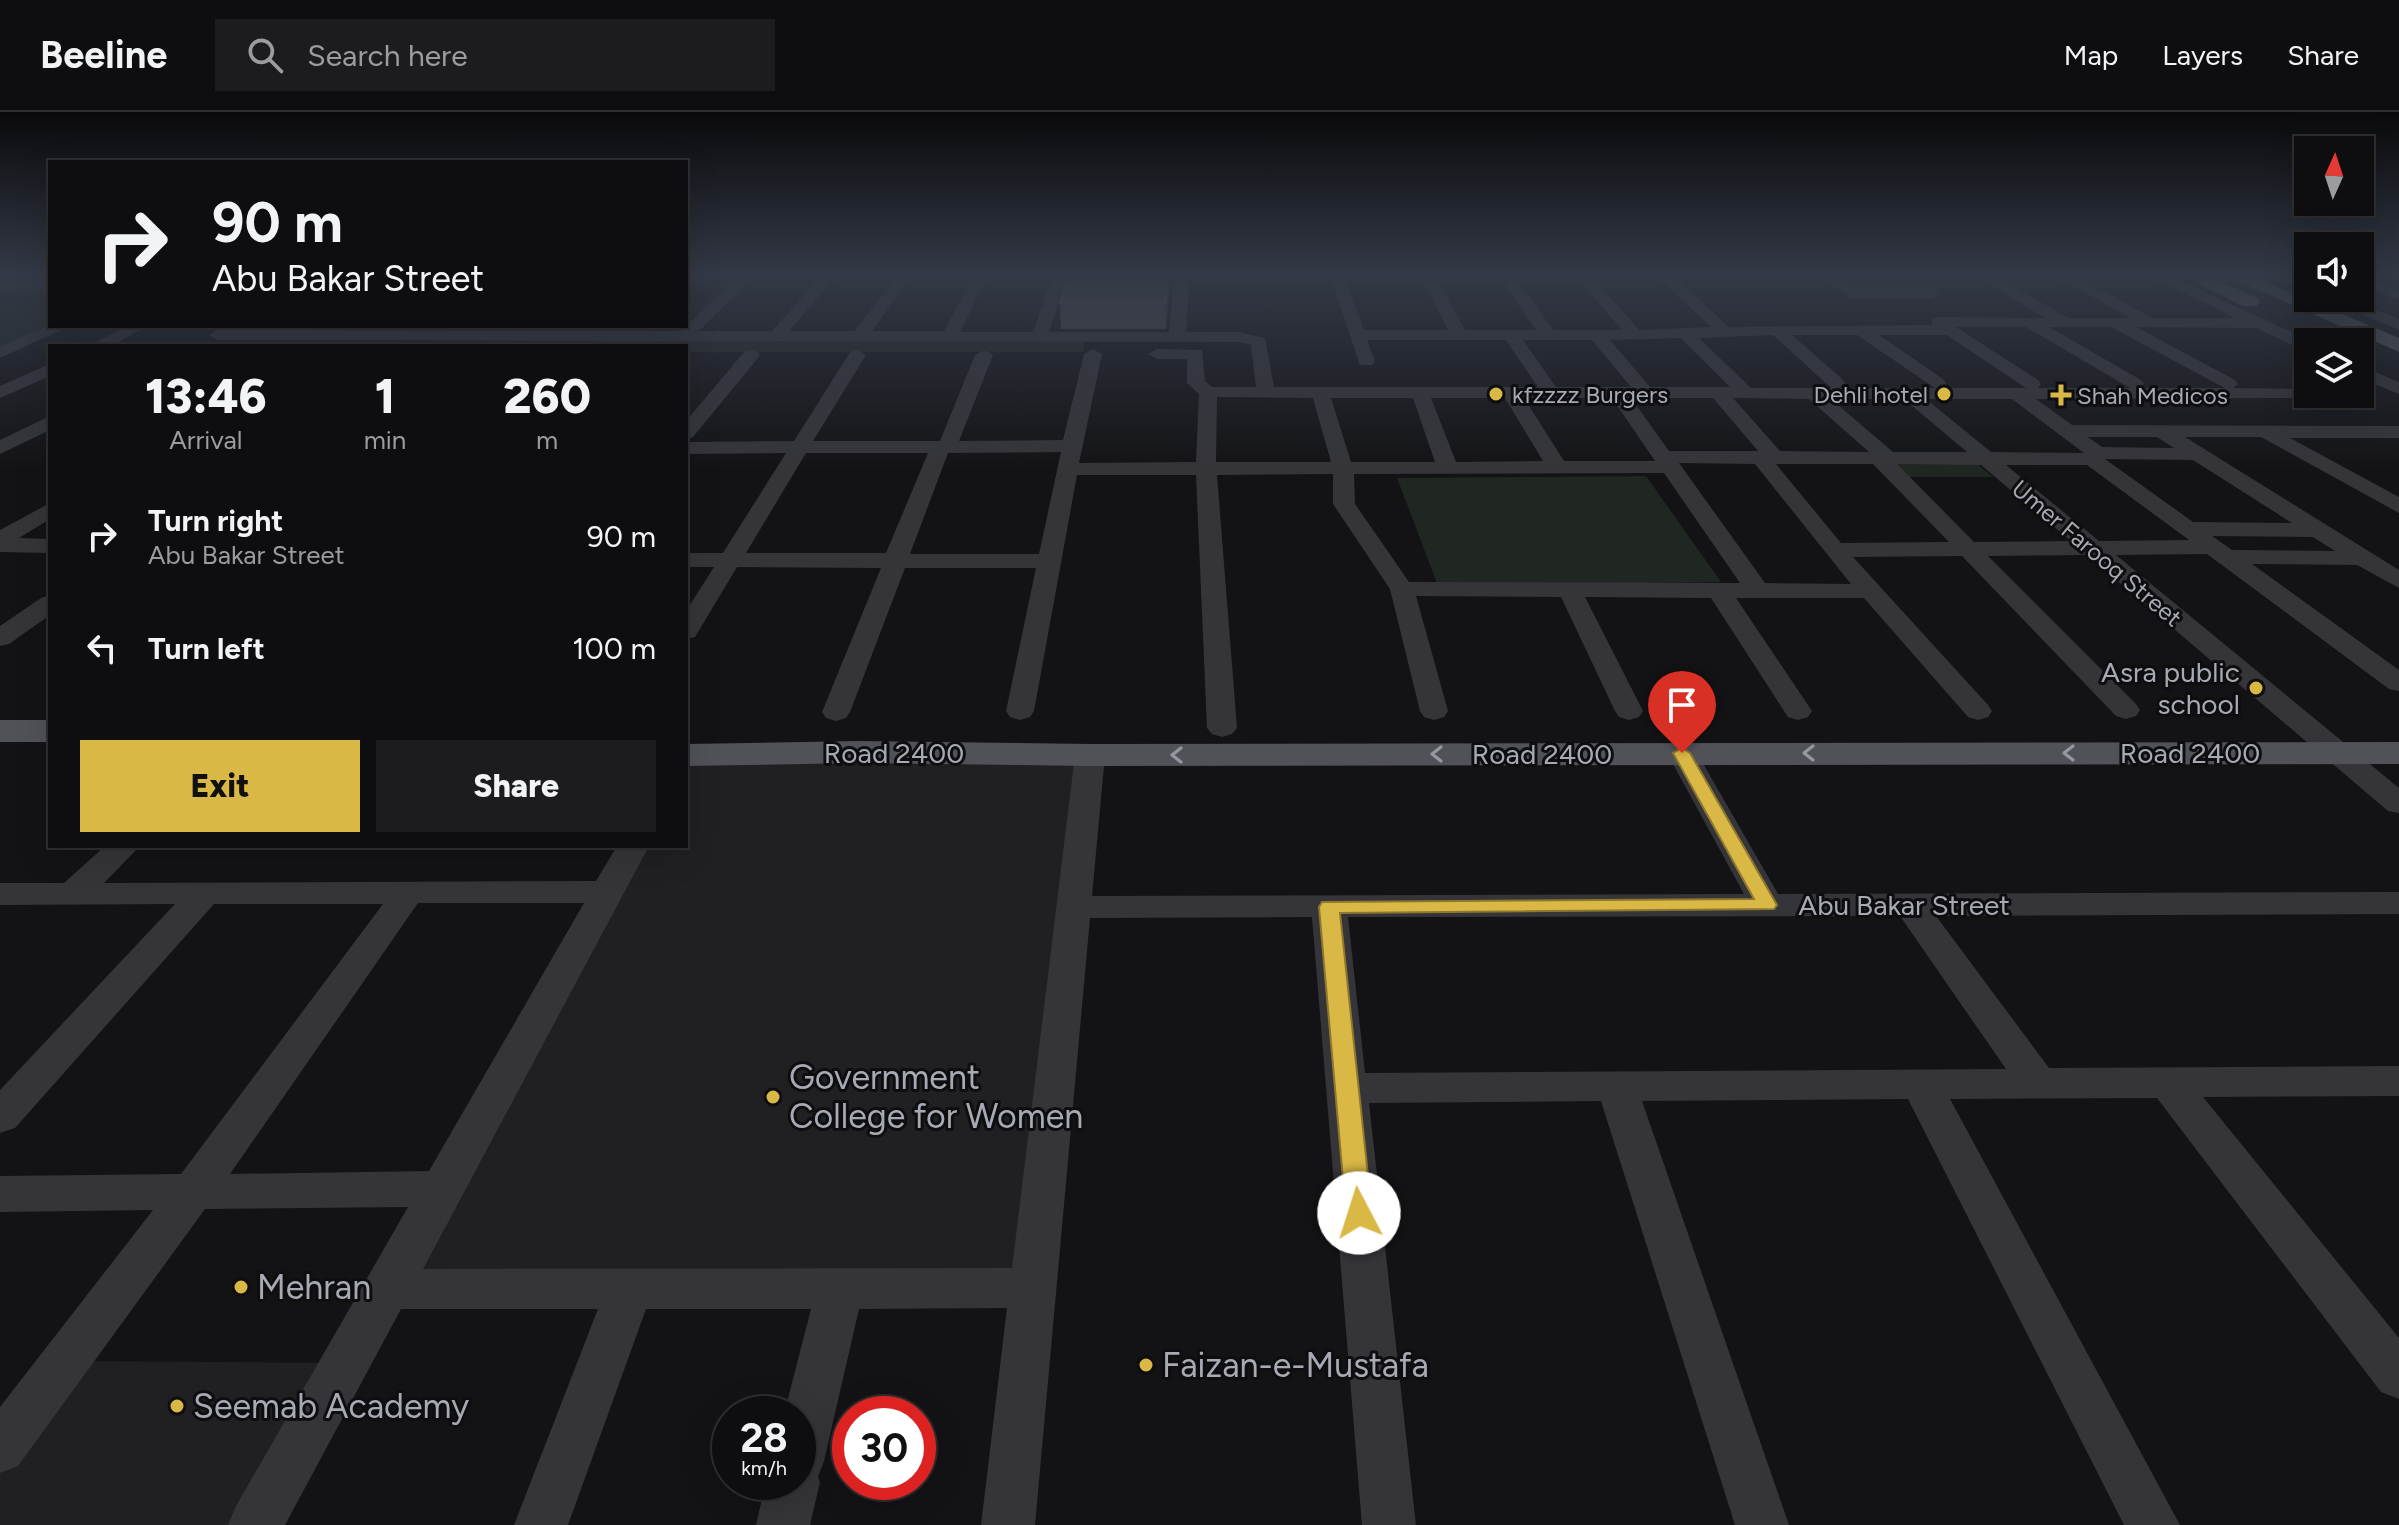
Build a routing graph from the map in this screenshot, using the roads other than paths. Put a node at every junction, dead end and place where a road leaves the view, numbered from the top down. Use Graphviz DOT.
graph roads {
  1 [pos="32,339"];
  2 [pos="803,339"];
  3 [pos="865,339"];
  4 [pos="926,339"];
  5 [pos="1247,339"];
  6 [pos="1358,339"];
  7 [pos="1514,339"];
  8 [pos="1600,339"];
  9 [pos="1691,339"];
  10 [pos="1787,339"];
  11 [pos="1874,339"];
  12 [pos="1959,339"];
  13 [pos="2059,339"];
  14 [pos="2146,339"];
  15 [pos="2265,339"];
  16 [pos="858,350"];
  17 [pos="2294,352"];
  18 [pos="0,353"];
  19 [pos="1093,354"];
  20 [pos="725,355"];
  21 [pos="1366,361"];
  22 [pos="2374,364"];
  23 [pos="48,370"];
  24 [pos="2374,376"];
  25 [pos="1836,383"];
  26 [pos="1937,383"];
  27 [pos="2374,383"];
  28 [pos="2135,384"];
  29 [pos="2229,384"];
  30 [pos="2294,384"];
  31 [pos="2397,384"];
  32 [pos="1741,387"];
  33 [pos="2024,388"];
  34 [pos="2374,390"];
  35 [pos="1208,392"];
  36 [pos="1266,392"];
  37 [pos="1320,392"];
  38 [pos="1420,392"];
  39 [pos="1511,392"];
  40 [pos="1550,392"];
  41 [pos="1617,392"];
  42 [pos="0,393"];
  43 [pos="1645,393"];
  44 [pos="1718,393"];
  45 [pos="1814,393"];
  46 [pos="1908,393"];
  47 [pos="2294,394"];
  48 [pos="0,400"];
  49 [pos="25,400"];
  50 [pos="47,425"];
  51 [pos="688,431"];
  52 [pos="2071,431"];
  53 [pos="2161,431"];
  54 [pos="2264,431"];
  55 [pos="2371,432"];
  56 [pos="2399,432"];
  57 [pos="2399,446"];
  58 [pos="799,447"];
  59 [pos="944,447"];
  60 [pos="0,448"];
  61 [pos="688,448"];
  62 [pos="2198,454"];
  63 [pos="2095,456"];
  64 [pos="1070,458"];
  65 [pos="1768,458"];
  66 [pos="1884,458"];
  67 [pos="1986,459"];
  68 [pos="1667,462"];
  69 [pos="1206,467"];
  70 [pos="1557,467"];
  71 [pos="1343,468"];
  72 [pos="1448,468"];
  73 [pos="2399,506"];
  74 [pos="48,511"];
  75 [pos="2187,529"];
  76 [pos="2318,530"];
  77 [pos="0,543"];
  78 [pos="48,546"];
  79 [pos="2091,548"];
  80 [pos="1968,549"];
  81 [pos="1834,550"];
  82 [pos="2399,551"];
  83 [pos="2218,552"];
  84 [pos="2357,555"];
  85 [pos="688,560"];
  86 [pos="730,560"];
  87 [pos="896,560"];
  88 [pos="1049,561"];
  89 [pos="2399,581"];
  90 [pos="1402,589"];
  91 [pos="1569,589"];
  92 [pos="1718,589"];
  93 [pos="1757,590"];
  94 [pos="1870,591"];
  95 [pos="48,604"];
  96 [pos="688,628"];
  97 [pos="0,638"];
  98 [pos="2399,683"];
  99 [pos="2126,710"];
  100 [pos="1020,711"];
  101 [pos="1434,711"];
  102 [pos="1629,711"];
  103 [pos="1798,711"];
  104 [pos="1978,711"];
  105 [pos="2305,727"];
  106 [pos="2399,727"];
  107 [pos="1222,728"];
  108 [pos="688,729"];
  109 [pos="0,731"];
  110 [pos="852,731"];
  111 [pos="48,737"];
  112 [pos="48,737"];
  113 [pos="1682,753"];
  114 [pos="2337,753"];
  115 [pos="2399,753"];
  116 [pos="688,755"];
  117 [pos="1090,755"];
  118 [pos="0,757"];
  119 [pos="2399,804"];
  120 [pos="122,848"];
  121 [pos="632,848"];
  122 [pos="409,892"];
  123 [pos="608,892"];
  124 [pos="73,893"];
  125 [pos="205,893"];
  126 [pos="3,896"];
  127 [pos="2399,903"];
  128 [pos="1767,905"];
  129 [pos="1910,905"];
  130 [pos="1073,907"];
  131 [pos="1329,907"];
  132 [pos="2399,1081"];
  133 [pos="2038,1083"];
  134 [pos="1921,1084"];
  135 [pos="2169,1084"];
  136 [pos="1616,1086"];
  137 [pos="1347,1088"];
  138 [pos="0,1117"];
  139 [pos="442,1189"];
  140 [pos="193,1192"];
  141 [pos="0,1194"];
  142 [pos="630,1288"];
  143 [pos="840,1288"];
  144 [pos="1033,1288"];
  145 [pos="387,1289"];
  146 [pos="2399,1376"];
  147 [pos="814,1396"];
  148 [pos="0,1448"];
  149 [pos="789,1500"];
  150 [pos="255,1525"];
  151 [pos="541,1525"];
  152 [pos="783,1525"];
  153 [pos="1008,1525"];
  154 [pos="1389,1525"];
  155 [pos="1762,1525"];
  156 [pos="2153,1525"];
  1 -- 18 [label="street"];
  2 -- 16 [label="street"];
  3 -- 16 [label="street"];
  4 -- 16 [label="street"];
  5 -- 36 [label="street"];
  6 -- 21 [label="street"];
  7 -- 40 [label="street"];
  8 -- 43 [label="street"];
  9 -- 32 [label="street"];
  10 -- 25 [label="street"];
  11 -- 26 [label="street"];
  12 -- 33 [label="street"];
  13 -- 28 [label="street"];
  14 -- 29 [label="street"];
  15 -- 17 [label="street"];
  16 -- 58 [label="street"];
  19 -- 35 [label="street"];
  19 -- 59 [label="street"];
  19 -- 64 [label="street"];
  20 -- 51 [label="street"];
  22 -- 31 [label="main road"];
  23 -- 42 [label="street"];
  24 -- 31 [label="street"];
  25 -- 26 [label="street"];
  25 -- 32 [label="street"];
  26 -- 33 [label="street"];
  27 -- 31 [label="street"];
  28 -- 29 [label="street"];
  28 -- 33 [label="street"];
  29 -- 30 [label="street"];
  31 -- 34 [label="street"];
  32 -- 44 [label="street"];
  32 -- 45 [label="street"];
  33 -- 46 [label="street"];
  33 -- 47 [label="street"];
  33 -- 52 [label="street"];
  35 -- 36 [label="street"];
  35 -- 69 [label="street"];
  36 -- 37 [label="street"];
  37 -- 38 [label="street"];
  37 -- 71 [label="street"];
  38 -- 39 [label="street"];
  38 -- 72 [label="street"];
  39 -- 40 [label="street"];
  39 -- 70 [label="street"];
  40 -- 41 [label="street"];
  41 -- 43 [label="street"];
  41 -- 68 [label="street"];
  43 -- 44 [label="street"];
  44 -- 65 [label="street"];
  45 -- 46 [label="street"];
  45 -- 66 [label="street"];
  46 -- 67 [label="street, Umer Farooq Street"];
  48 -- 49 [label="street"];
  50 -- 60 [label="street"];
  52 -- 53 [label="street"];
  52 -- 63 [label="street"];
  53 -- 54 [label="street"];
  53 -- 62 [label="street"];
  54 -- 55 [label="street"];
  54 -- 73 [label="street"];
  55 -- 56 [label="street"];
  55 -- 57 [label="street"];
  58 -- 59 [label="street"];
  58 -- 61 [label="street"];
  58 -- 86 [label="street"];
  59 -- 64 [label="street"];
  59 -- 87 [label="street"];
  62 -- 63 [label="street"];
  62 -- 76 [label="street"];
  63 -- 67 [label="street"];
  63 -- 75 [label="street"];
  64 -- 69 [label="street"];
  64 -- 88 [label="street"];
  65 -- 66 [label="street"];
  65 -- 68 [label="street"];
  65 -- 81 [label="street"];
  66 -- 67 [label="street"];
  66 -- 80 [label="street"];
  67 -- 79 [label="street, Umer Farooq Street"];
  68 -- 70 [label="street"];
  68 -- 93 [label="street"];
  69 -- 71 [label="street"];
  69 -- 107 [label="street"];
  70 -- 72 [label="street"];
  71 -- 72 [label="street"];
  71 -- 90 [label="street"];
  74 -- 77 [label="street"];
  75 -- 76 [label="street"];
  75 -- 83 [label="street"];
  76 -- 84 [label="street"];
  77 -- 78 [label="street"];
  79 -- 80 [label="street"];
  79 -- 83 [label="street"];
  79 -- 105 [label="street, Umer Farooq Street"];
  80 -- 81 [label="street"];
  80 -- 99 [label="street"];
  81 -- 94 [label="street"];
  82 -- 84 [label="street"];
  83 -- 84 [label="street"];
  83 -- 98 [label="street"];
  84 -- 89 [label="street"];
  85 -- 86 [label="street"];
  86 -- 87 [label="street"];
  86 -- 96 [label="street"];
  87 -- 88 [label="street"];
  87 -- 110 [label="street"];
  88 -- 100 [label="street"];
  90 -- 91 [label="street"];
  90 -- 101 [label="street"];
  91 -- 92 [label="street"];
  91 -- 102 [label="street"];
  92 -- 93 [label="street"];
  92 -- 103 [label="street"];
  93 -- 94 [label="street"];
  94 -- 104 [label="street"];
  95 -- 97 [label="street"];
  105 -- 106 [label="main road, Road 2400"];
  105 -- 107 [label="main road, Road 2400"];
  105 -- 114 [label="street, Umer Farooq Street"];
  107 -- 110 [label="main road, Road 2400"];
  108 -- 110 [label="main road, Road 2400"];
  109 -- 111 [label="main road"];
  110 -- 116 [label="main road, Road 2400"];
  110 -- 117 [label="main road, Road 2400"];
  112 -- 118 [label="main road"];
  114 -- 113 [label="main road, Road 2400, one-way"];
  113 -- 117 [label="main road, Road 2400, one-way"];
  113 -- 128 [label="street"];
  114 -- 115 [label="main road, Road 2400"];
  114 -- 119 [label="street, Umer Farooq Street"];
  117 -- 130 [label="street"];
  120 -- 124 [label="street"];
  121 -- 123 [label="street"];
  122 -- 123 [label="street"];
  122 -- 125 [label="street"];
  122 -- 140 [label="street"];
  123 -- 139 [label="street"];
  124 -- 125 [label="street"];
  124 -- 126 [label="street"];
  125 -- 138 [label="street"];
  127 -- 129 [label="street, Abu Bakar Street"];
  128 -- 129 [label="street, Abu Bakar Street"];
  128 -- 131 [label="street, Abu Bakar Street"];
  129 -- 133 [label="street"];
  130 -- 131 [label="street, Abu Bakar Street"];
  130 -- 144 [label="street"];
  131 -- 137 [label="street"];
  132 -- 135 [label="street"];
  133 -- 134 [label="street"];
  133 -- 135 [label="street"];
  134 -- 136 [label="street"];
  134 -- 156 [label="street"];
  135 -- 146 [label="street"];
  136 -- 137 [label="street"];
  136 -- 155 [label="street"];
  137 -- 154 [label="street"];
  139 -- 140 [label="street"];
  139 -- 145 [label="street"];
  140 -- 141 [label="street"];
  140 -- 148 [label="street"];
  142 -- 143 [label="street"];
  142 -- 145 [label="street"];
  142 -- 151 [label="street"];
  143 -- 144 [label="street"];
  143 -- 147 [label="street"];
  144 -- 153 [label="street"];
  145 -- 150 [label="street"];
  149 -- 152 [label="street"];
}
